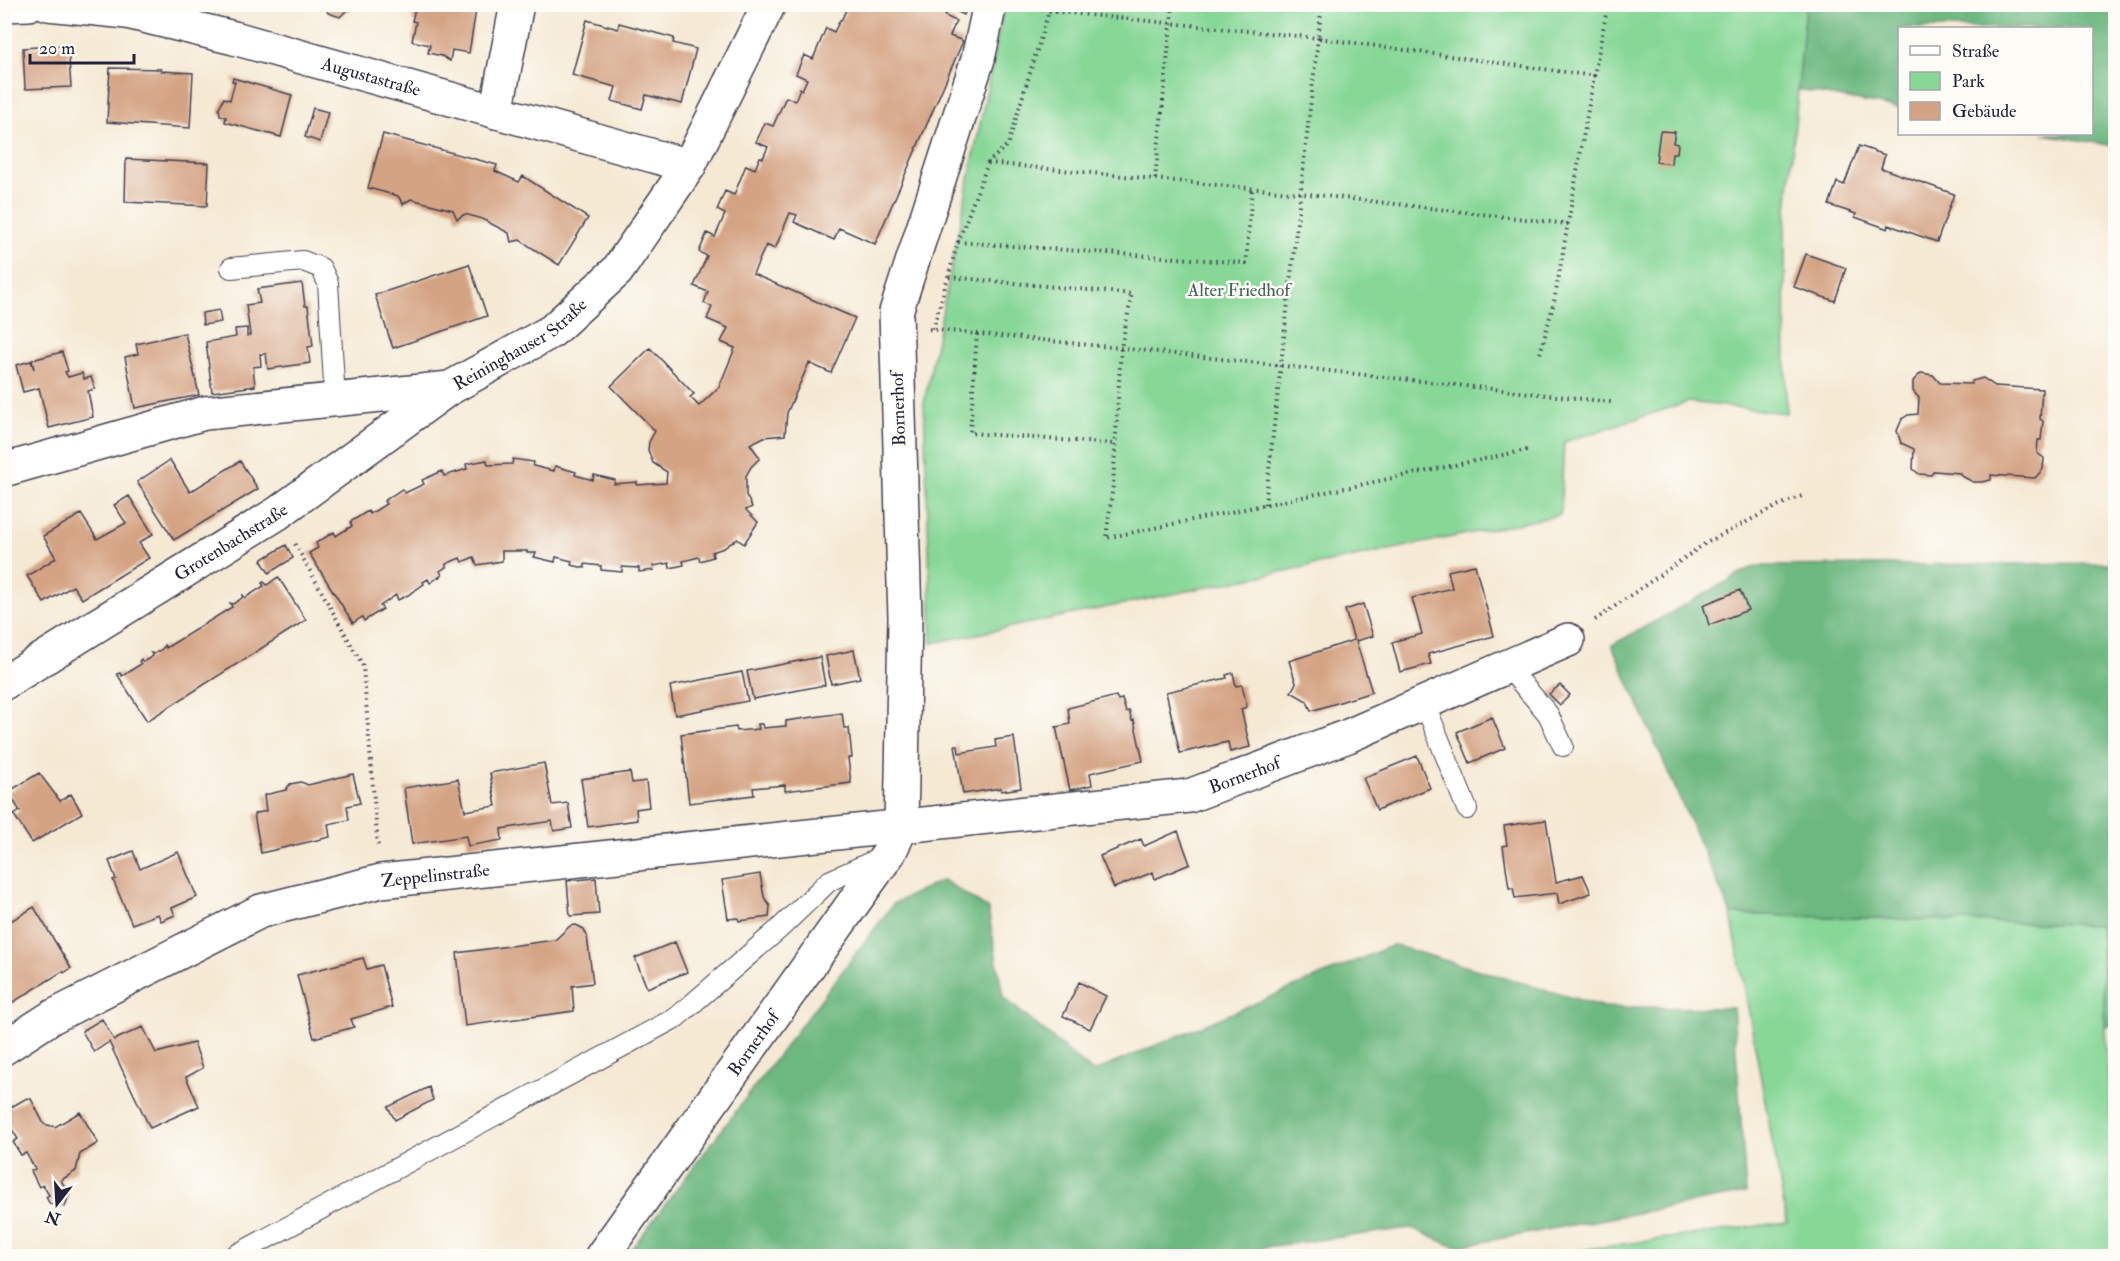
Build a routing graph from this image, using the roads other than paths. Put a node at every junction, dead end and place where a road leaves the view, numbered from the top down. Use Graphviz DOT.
graph roads {
  1 [pos="28,4"];
  2 [pos="48,4"];
  3 [pos="517,4"];
  4 [pos="769,4"];
  5 [pos="990,4"];
  6 [pos="4,5"];
  7 [pos="496,112"];
  8 [pos="689,166"];
  9 [pos="231,268"];
  10 [pos="450,388"];
  11 [pos="335,400"];
  12 [pos="4,470"];
  13 [pos="1568,640"];
  14 [pos="1507,666"];
  15 [pos="4,683"];
  16 [pos="1424,702"];
  17 [pos="1563,746"];
  18 [pos="1467,809"];
  19 [pos="895,841"];
  20 [pos="4,1048"];
  21 [pos="234,1257"];
  22 [pos="602,1257"];
  1 -- 6 [label="street"];
  2 -- 7 [label="street, Augustastraße"];
  3 -- 7 [label="street"];
  4 -- 8 [label="street, Reininghauser Straße"];
  5 -- 19 [label="street, Bornerhof"];
  7 -- 8 [label="street, Augustastraße"];
  8 -- 10 [label="street, Reininghauser Straße"];
  9 -- 11 [label="lane"];
  10 -- 11 [label="street, Reininghauser Straße"];
  10 -- 15 [label="street, Grotenbachstraße"];
  11 -- 12 [label="street, Reininghauser Straße"];
  13 -- 14 [label="street, Bornerhof"];
  14 -- 16 [label="street, Bornerhof"];
  14 -- 17 [label="lane"];
  16 -- 18 [label="lane"];
  16 -- 19 [label="street, Bornerhof"];
  19 -- 20 [label="street, Zeppelinstraße"];
  19 -- 21 [label="lane"];
  19 -- 22 [label="street, Bornerhof"];
}
